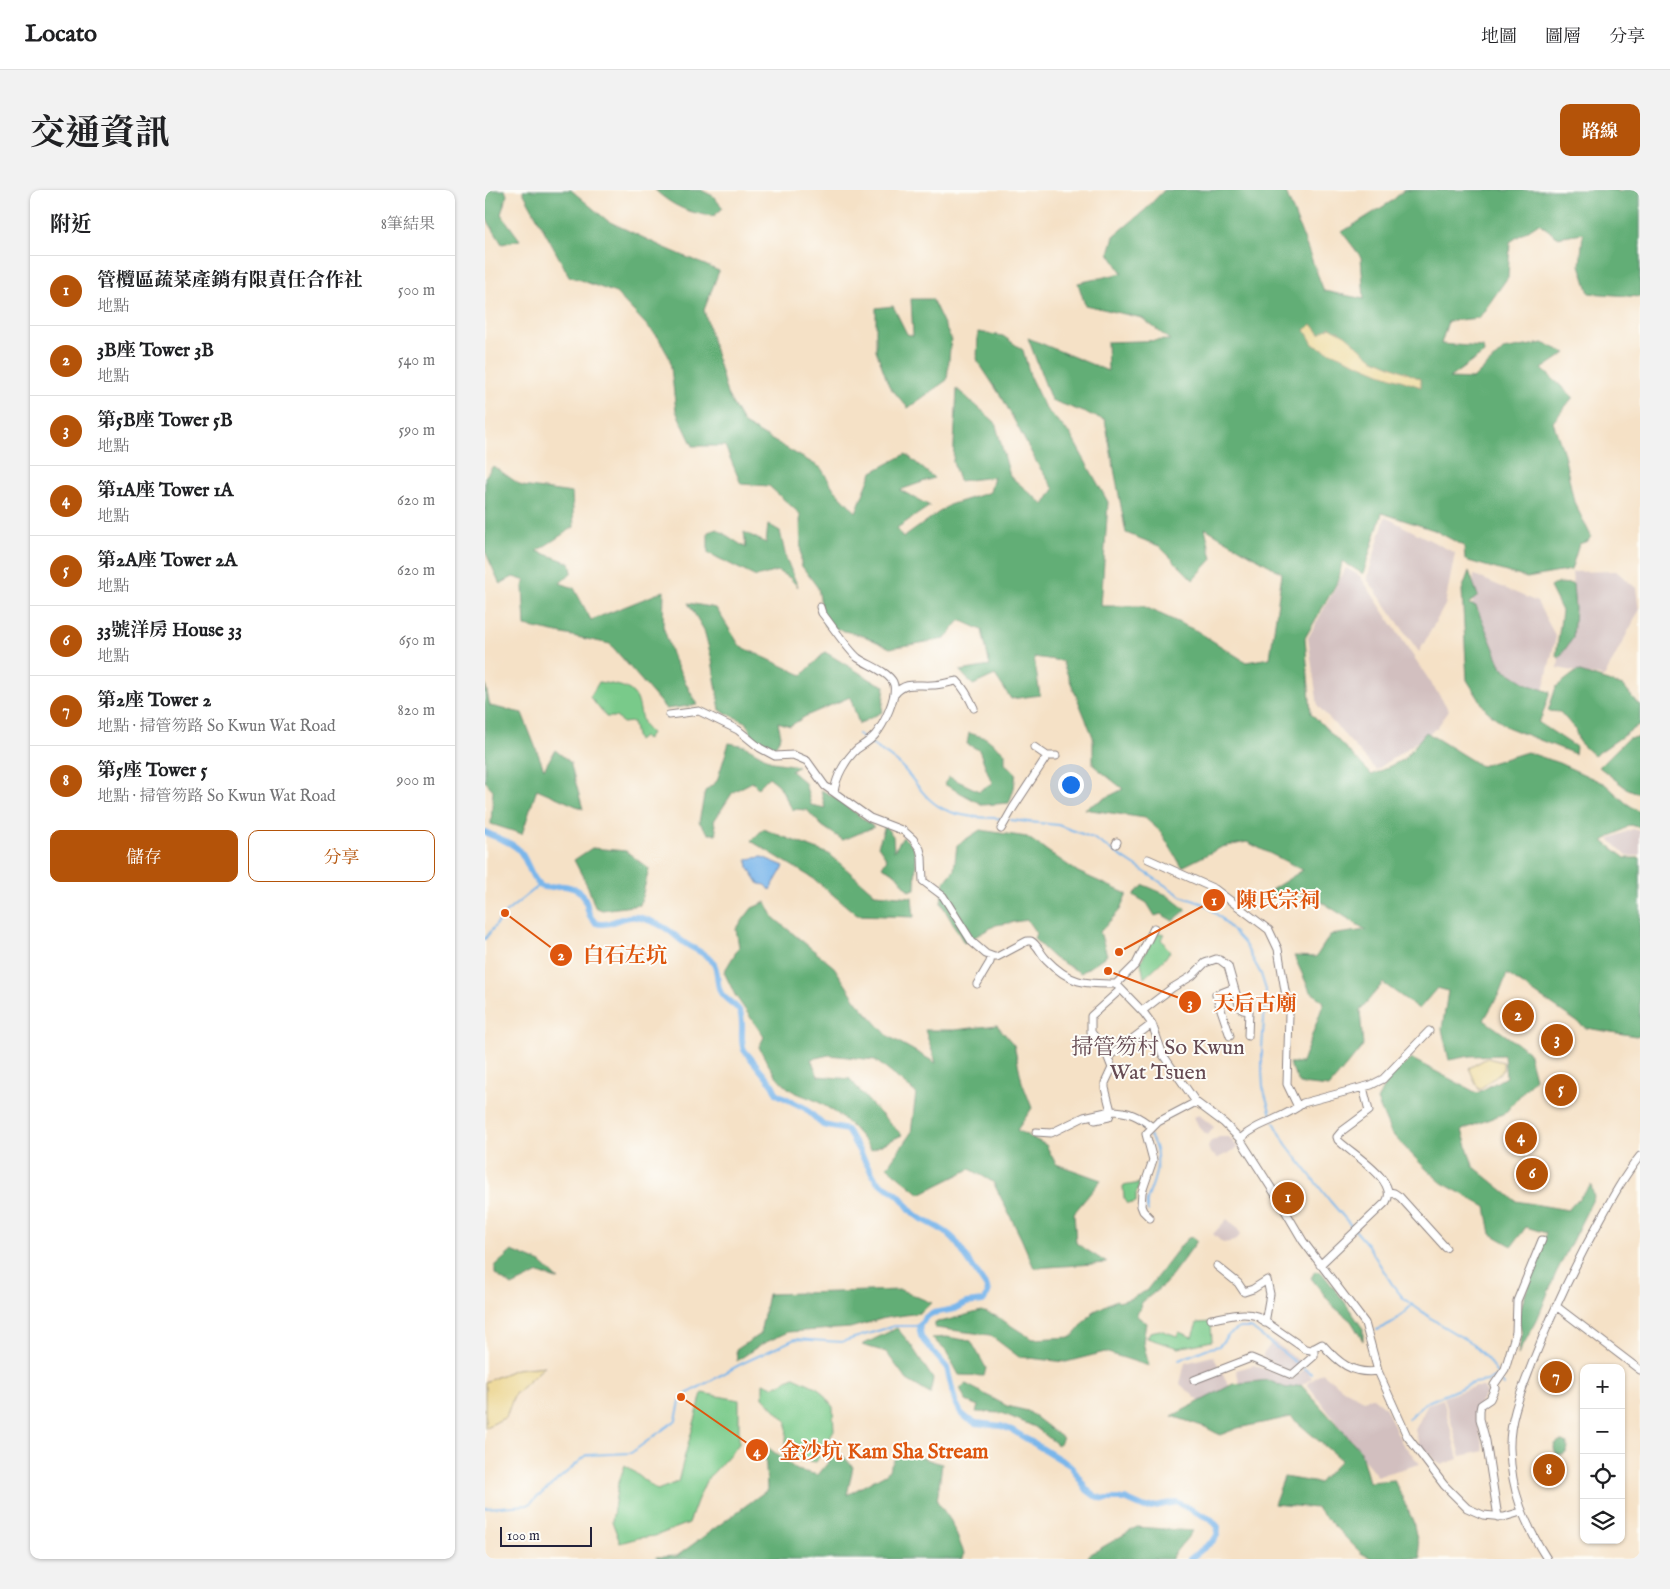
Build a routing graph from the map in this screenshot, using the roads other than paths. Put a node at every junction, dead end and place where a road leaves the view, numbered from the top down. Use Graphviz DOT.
graph roads {
  1 [pos="820,607"];
  2 [pos="895,694"];
  3 [pos="973,708"];
  4 [pos="669,715"];
  5 [pos="1034,747"];
  6 [pos="1047,756"];
  7 [pos="1056,756"];
  8 [pos="834,792"];
  9 [pos="1002,827"];
  10 [pos="1148,859"];
  11 [pos="1154,928"];
  12 [pos="991,956"];
  13 [pos="977,984"];
  14 [pos="1119,986"];
  15 [pos="1234,988"];
  16 [pos="1142,1011"];
  17 [pos="1152,1024"];
  18 [pos="1429,1031"];
  19 [pos="1230,1036"];
  20 [pos="1248,1036"];
  21 [pos="1108,1057"];
  22 [pos="1363,1087"];
  23 [pos="1196,1102"];
  24 [pos="1298,1107"];
  25 [pos="1110,1113"];
  26 [pos="1095,1120"];
  27 [pos="1149,1131"];
  28 [pos="1036,1132"];
  29 [pos="1239,1139"];
  30 [pos="1640,1156"];
  31 [pos="1389,1192"];
  32 [pos="1150,1218"];
  33 [pos="1542,1240"];
  34 [pos="1446,1248"];
  35 [pos="1320,1265"];
  36 [pos="1217,1266"];
  37 [pos="1556,1306"];
  38 [pos="1211,1319"];
  39 [pos="1265,1323"];
  40 [pos="1314,1348"];
  41 [pos="1640,1370"];
  42 [pos="1378,1371"];
  43 [pos="1194,1380"];
  44 [pos="1521,1512"];
  45 [pos="1497,1517"];
  46 [pos="1547,1559"];
  1 -- 2 [label="street"];
  2 -- 3 [label="street"];
  2 -- 8 [label="street"];
  4 -- 8 [label="street"];
  5 -- 6 [label="street"];
  6 -- 7 [label="street"];
  6 -- 9 [label="street"];
  8 -- 12 [label="street"];
  10 -- 24 [label="street"];
  11 -- 14 [label="street"];
  12 -- 13 [label="street"];
  12 -- 14 [label="street"];
  14 -- 16 [label="street"];
  14 -- 21 [label="street"];
  15 -- 16 [label="street"];
  15 -- 19 [label="street"];
  15 -- 20 [label="street"];
  16 -- 17 [label="street"];
  17 -- 21 [label="street"];
  17 -- 23 [label="street"];
  18 -- 22 [label="street"];
  21 -- 25 [label="street"];
  22 -- 24 [label="street"];
  22 -- 31 [label="street"];
  23 -- 27 [label="street"];
  23 -- 29 [label="street"];
  24 -- 29 [label="street"];
  25 -- 26 [label="street"];
  25 -- 27 [label="street"];
  25 -- 28 [label="street"];
  27 -- 32 [label="street"];
  29 -- 35 [label="street"];
  30 -- 37 [label="street"];
  31 -- 34 [label="street"];
  31 -- 35 [label="street"];
  33 -- 45 [label="street"];
  35 -- 42 [label="street"];
  36 -- 39 [label="street"];
  37 -- 41 [label="street"];
  37 -- 44 [label="street"];
  38 -- 39 [label="street"];
  39 -- 40 [label="street"];
  40 -- 42 [label="street"];
  40 -- 43 [label="street"];
  42 -- 45 [label="street"];
  44 -- 45 [label="street"];
  44 -- 46 [label="street"];
}
